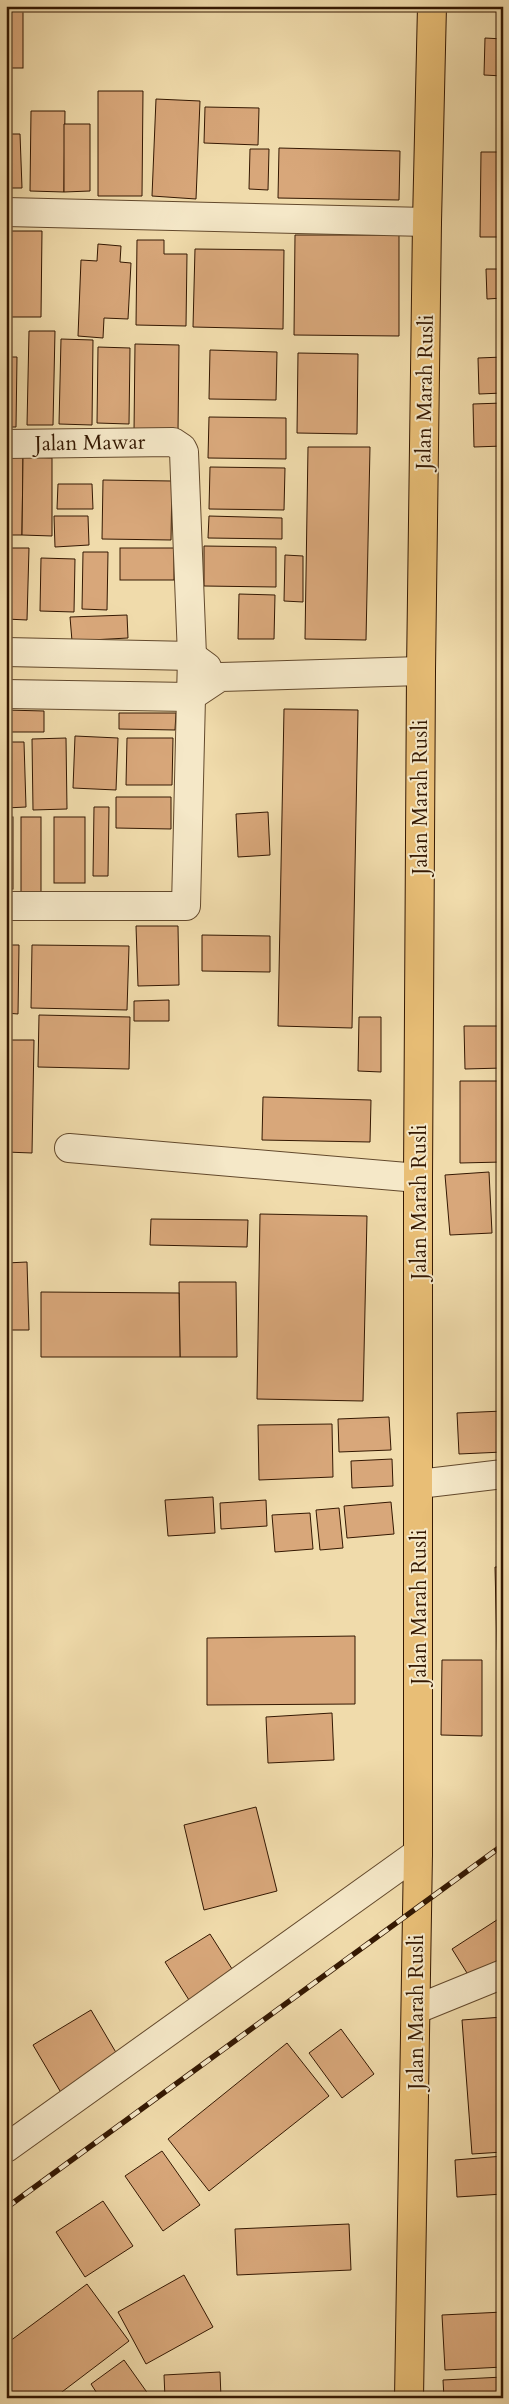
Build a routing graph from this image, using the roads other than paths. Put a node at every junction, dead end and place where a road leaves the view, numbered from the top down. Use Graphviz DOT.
graph roads {
  1 [pos="432,6"];
  2 [pos="6,212"];
  3 [pos="427,222"];
  4 [pos="6,444"];
  5 [pos="6,652"];
  6 [pos="192,656"];
  7 [pos="421,671"];
  8 [pos="220,677"];
  9 [pos="6,694"];
  10 [pos="190,697"];
  11 [pos="6,906"];
  12 [pos="69,1148"];
  13 [pos="418,1178"];
  14 [pos="503,1474"];
  15 [pos="419,1484"];
  16 [pos="418,1853"];
  17 [pos="503,1974"];
  18 [pos="417,2009"];
  19 [pos="6,2148"];
  20 [pos="409,2398"];
  1 -- 3 [label="main road, Jalan Marah Rusli"];
  2 -- 3 [label="street"];
  3 -- 7 [label="main road, Jalan Marah Rusli"];
  4 -- 6 [label="street, Jalan Mawar"];
  5 -- 6 [label="street"];
  6 -- 8 [label="street"];
  6 -- 10 [label="street"];
  7 -- 8 [label="street"];
  7 -- 13 [label="main road, Jalan Marah Rusli"];
  8 -- 10 [label="street"];
  9 -- 10 [label="street"];
  10 -- 11 [label="street"];
  12 -- 13 [label="street"];
  13 -- 15 [label="main road, Jalan Marah Rusli"];
  14 -- 15 [label="street"];
  15 -- 16 [label="main road, Jalan Marah Rusli"];
  16 -- 18 [label="main road, Jalan Marah Rusli"];
  16 -- 19 [label="street"];
  17 -- 18 [label="street"];
  18 -- 20 [label="main road, Jalan Marah Rusli"];
}
